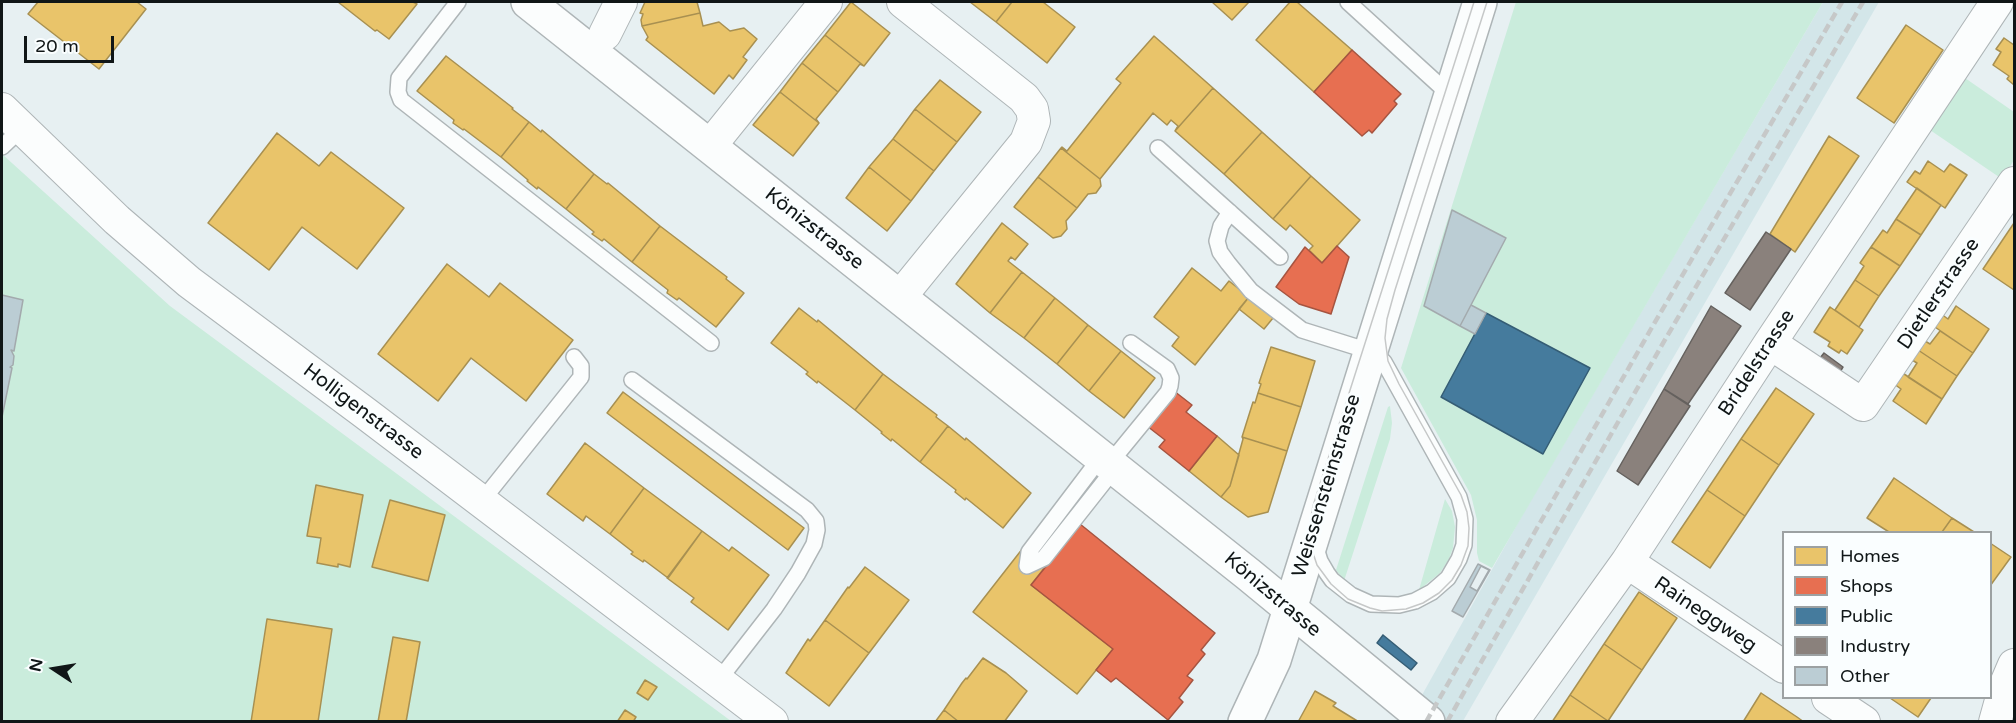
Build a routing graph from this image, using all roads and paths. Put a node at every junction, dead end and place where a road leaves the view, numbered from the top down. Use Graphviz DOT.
graph roads {
  1 [pos="458,2"];
  2 [pos="528,2"];
  3 [pos="621,2"];
  4 [pos="826,2"];
  5 [pos="903,2"];
  6 [pos="1348,2"];
  7 [pos="1480,2"];
  8 [pos="1997,2"];
  9 [pos="605,34"];
  10 [pos="1450,95"];
  11 [pos="8,129"];
  12 [pos="710,146"];
  13 [pos="1158,148"];
  14 [pos="2014,183"];
  15 [pos="1230,212"];
  16 [pos="1280,257"];
  17 [pos="900,297"];
  18 [pos="711,343"];
  19 [pos="1131,343"];
  20 [pos="1770,343"];
  21 [pos="1369,351"];
  22 [pos="574,357"];
  23 [pos="632,380"];
  24 [pos="1108,463"];
  25 [pos="481,502"];
  26 [pos="1314,528"];
  27 [pos="1627,562"];
  28 [pos="1290,608"];
  29 [pos="2014,665"];
  30 [pos="1782,666"];
  31 [pos="718,681"];
  32 [pos="1830,699"];
  33 [pos="772,722"];
  34 [pos="1245,722"];
  35 [pos="1428,722"];
  36 [pos="1512,722"];
  37 [pos="1864,722"];
  38 [pos="1995,722"];
  1 -- 18 [label="lane"];
  2 -- 12 [label="main road, Könizstrasse"];
  3 -- 9 [label="street"];
  4 -- 12 [label="street"];
  5 -- 17 [label="street"];
  6 -- 10 [label="lane"];
  7 -- 10 [label="main road, Weissensteinstrasse"];
  8 -- 20 [label="street, Bridelstrasse"];
  10 -- 21 [label="main road, Weissensteinstrasse"];
  11 -- 25 [label="street, Holligenstrasse"];
  12 -- 17 [label="main road, Könizstrasse"];
  13 -- 15 [label="lane"];
  14 -- 20 [label="street, Dietlerstrasse"];
  15 -- 16 [label="lane"];
  15 -- 21 [label="lane"];
  17 -- 24 [label="main road, Könizstrasse"];
  19 -- 24 [label="lane"];
  20 -- 27 [label="street, Bridelstrasse"];
  21 -- 26 [label="main road, Weissensteinstrasse"];
  21 -- 26 [label="lane"];
  22 -- 25 [label="lane"];
  23 -- 31 [label="lane"];
  24 -- 24 [label="lane"];
  24 -- 28 [label="main road, Könizstrasse"];
  25 -- 31 [label="street, Holligenstrasse"];
  26 -- 28 [label="main road, Weissensteinstrasse"];
  27 -- 30 [label="street, Raineggweg"];
  27 -- 36 [label="street, Bridelstrasse"];
  28 -- 34 [label="main road, Weissensteinstrasse"];
  28 -- 35 [label="main road, Könizstrasse"];
  29 -- 38 [label="street"];
  31 -- 33 [label="street, Holligenstrasse"];
  32 -- 37 [label="street"];
}
